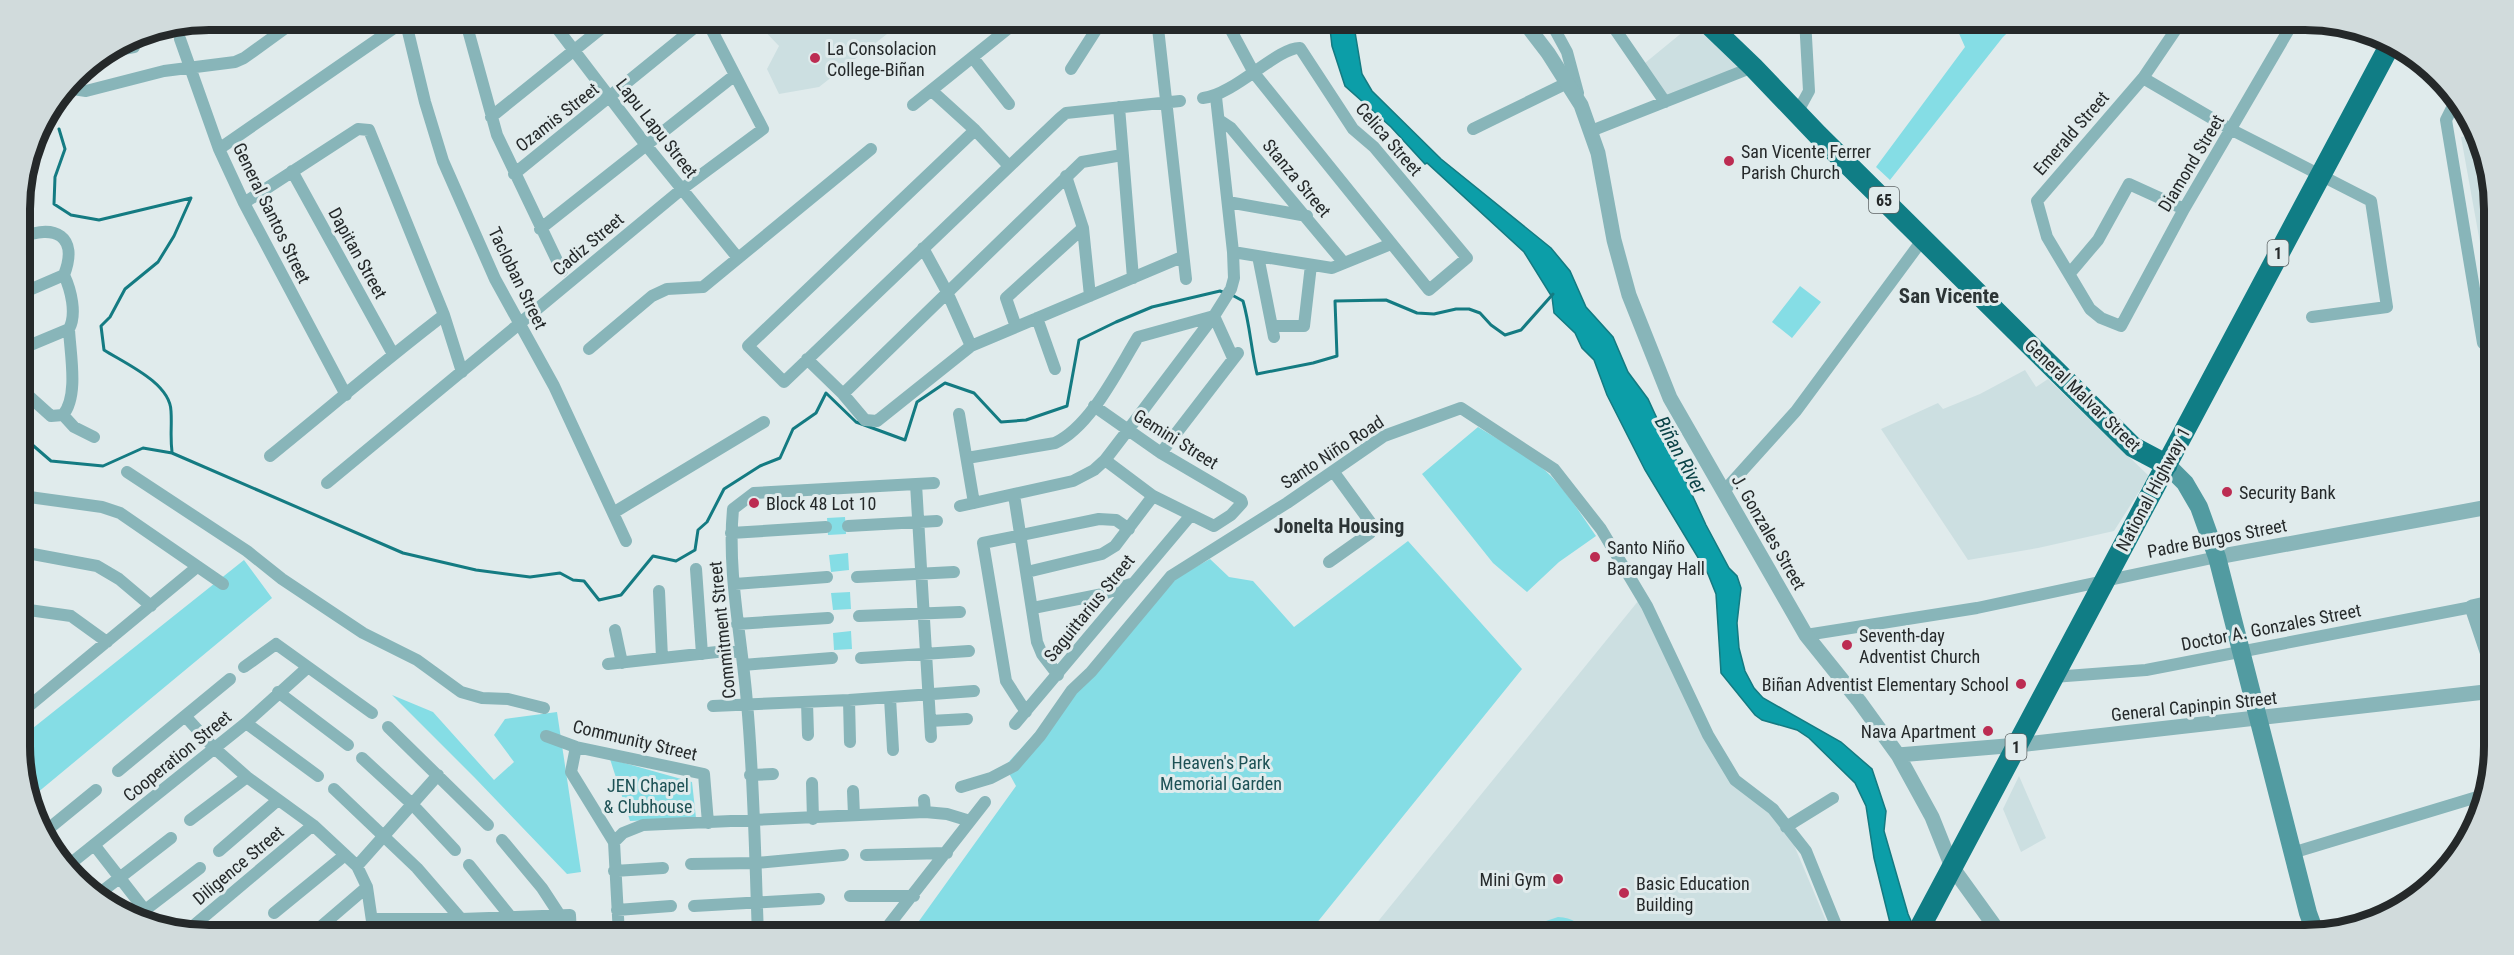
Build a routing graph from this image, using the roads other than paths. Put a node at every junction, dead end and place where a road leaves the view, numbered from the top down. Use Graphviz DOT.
graph roads {
  1 [pos="284,30"];
  2 [pos="392,30"];
  3 [pos="408,30"];
  4 [pos="468,30"];
  5 [pos="558,30"];
  6 [pos="601,30"];
  7 [pos="694,30"];
  8 [pos="711,30"];
  9 [pos="1008,30"];
  10 [pos="1096,30"];
  11 [pos="1158,30"];
  12 [pos="1232,30"];
  13 [pos="1529,30"];
  14 [pos="1555,30"];
  15 [pos="1615,30"];
  16 [pos="1719,30"];
  17 [pos="1807,30"];
  18 [pos="2176,30"];
  19 [pos="2289,30"];
  20 [pos="180,39"];
  21 [pos="2387,50"];
  22 [pos="574,51"];
  23 [pos="973,58"];
  24 [pos="190,67"];
  25 [pos="1753,67"];
  26 [pos="1071,69"];
  27 [pos="1254,73"];
  28 [pos="735,75"];
  29 [pos="2143,78"];
  30 [pos="1567,83"];
  31 [pos="75,90"];
  32 [pos="932,91"];
  33 [pos="611,98"];
  34 [pos="1180,100"];
  35 [pos="1167,102"];
  36 [pos="1665,102"];
  37 [pos="1010,104"];
  38 [pos="913,105"];
  39 [pos="1581,105"];
  40 [pos="1119,107"];
  41 [pos="2452,108"];
  42 [pos="1797,113"];
  43 [pos="491,117"];
  44 [pos="1219,120"];
  45 [pos="1473,129"];
  46 [pos="975,130"];
  47 [pos="2232,130"];
  48 [pos="1591,131"];
  49 [pos="646,146"];
  50 [pos="219,149"];
  51 [pos="871,149"];
  52 [pos="1122,155"];
  53 [pos="1009,166"];
  54 [pos="292,171"];
  55 [pos="514,174"];
  56 [pos="2320,174"];
  57 [pos="1066,176"];
  58 [pos="682,189"];
  59 [pos="1228,202"];
  60 [pos="244,203"];
  61 [pos="2184,209"];
  62 [pos="1306,216"];
  63 [pos="1083,228"];
  64 [pos="540,229"];
  65 [pos="30,234"];
  66 [pos="1923,239"];
  67 [pos="1391,244"];
  68 [pos="923,248"];
  69 [pos="1233,252"];
  70 [pos="1257,256"];
  71 [pos="1182,257"];
  72 [pos="738,258"];
  73 [pos="1344,263"];
  74 [pos="1311,265"];
  75 [pos="562,271"];
  76 [pos="2070,273"];
  77 [pos="64,275"];
  78 [pos="1133,278"];
  79 [pos="1186,279"];
  80 [pos="30,290"];
  81 [pos="947,292"];
  82 [pos="1090,296"];
  83 [pos="1217,311"];
  84 [pos="444,315"];
  85 [pos="2312,317"];
  86 [pos="1037,318"];
  87 [pos="520,325"];
  88 [pos="2121,326"];
  89 [pos="1016,327"];
  90 [pos="69,328"];
  91 [pos="2483,343"];
  92 [pos="30,345"];
  93 [pos="971,346"];
  94 [pos="589,349"];
  95 [pos="393,354"];
  96 [pos="807,359"];
  97 [pos="1055,369"];
  98 [pos="462,372"];
  99 [pos="843,394"];
  100 [pos="346,396"];
  101 [pos="30,398"];
  102 [pos="1094,406"];
  103 [pos="63,414"];
  104 [pos="959,414"];
  105 [pos="764,422"];
  106 [pos="1128,430"];
  107 [pos="93,436"];
  108 [pos="1161,453"];
  109 [pos="270,456"];
  110 [pos="967,458"];
  111 [pos="1106,460"];
  112 [pos="2167,465"];
  113 [pos="1333,471"];
  114 [pos="127,472"];
  115 [pos="327,483"];
  116 [pos="934,483"];
  117 [pos="916,484"];
  118 [pos="1724,491"];
  119 [pos="1014,495"];
  120 [pos="1154,496"];
  121 [pos="30,497"];
  122 [pos="974,503"];
  123 [pos="960,506"];
  124 [pos="2484,508"];
  125 [pos="614,513"];
  126 [pos="1191,515"];
  127 [pos="938,521"];
  128 [pos="919,522"];
  129 [pos="848,525"];
  130 [pos="826,527"];
  131 [pos="1129,529"];
  132 [pos="731,533"];
  133 [pos="1021,535"];
  134 [pos="626,541"];
  135 [pos="30,553"];
  136 [pos="2217,557"];
  137 [pos="1329,562"];
  138 [pos="197,567"];
  139 [pos="696,569"];
  140 [pos="954,572"];
  141 [pos="1027,572"];
  142 [pos="922,575"];
  143 [pos="857,577"];
  144 [pos="827,578"];
  145 [pos="2103,581"];
  146 [pos="1132,583"];
  147 [pos="223,584"];
  148 [pos="735,584"];
  149 [pos="659,591"];
  150 [pos="2484,604"];
  151 [pos="151,606"];
  152 [pos="2472,607"];
  153 [pos="1033,608"];
  154 [pos="30,612"];
  155 [pos="960,612"];
  156 [pos="924,615"];
  157 [pos="859,616"];
  158 [pos="828,618"];
  159 [pos="737,624"];
  160 [pos="615,630"];
  161 [pos="1806,635"];
  162 [pos="107,642"];
  163 [pos="2484,642"];
  164 [pos="969,651"];
  165 [pos="741,652"];
  166 [pos="926,653"];
  167 [pos="2241,653"];
  168 [pos="702,654"];
  169 [pos="662,658"];
  170 [pos="832,658"];
  171 [pos="861,658"];
  172 [pos="621,663"];
  173 [pos="608,664"];
  174 [pos="743,665"];
  175 [pos="244,667"];
  176 [pos="307,668"];
  177 [pos="1058,675"];
  178 [pos="2053,677"];
  179 [pos="230,679"];
  180 [pos="974,691"];
  181 [pos="278,692"];
  182 [pos="2484,692"];
  183 [pos="929,693"];
  184 [pos="890,698"];
  185 [pos="849,700"];
  186 [pos="807,702"];
  187 [pos="30,705"];
  188 [pos="713,706"];
  189 [pos="747,706"];
  190 [pos="544,708"];
  191 [pos="1026,712"];
  192 [pos="372,713"];
  193 [pos="186,717"];
  194 [pos="967,719"];
  195 [pos="2257,719"];
  196 [pos="930,721"];
  197 [pos="246,723"];
  198 [pos="1015,724"];
  199 [pos="388,727"];
  200 [pos="808,735"];
  201 [pos="546,736"];
  202 [pos="931,737"];
  203 [pos="850,742"];
  204 [pos="2018,745"];
  205 [pos="348,746"];
  206 [pos="213,747"];
  207 [pos="576,747"];
  208 [pos="893,750"];
  209 [pos="1898,754"];
  210 [pos="362,758"];
  211 [pos="118,771"];
  212 [pos="438,774"];
  213 [pos="773,774"];
  214 [pos="750,775"];
  215 [pos="318,776"];
  216 [pos="247,777"];
  217 [pos="812,783"];
  218 [pos="960,787"];
  219 [pos="334,789"];
  220 [pos="96,790"];
  221 [pos="853,791"];
  222 [pos="2477,797"];
  223 [pos="1833,798"];
  224 [pos="278,800"];
  225 [pos="986,802"];
  226 [pos="412,804"];
  227 [pos="854,815"];
  228 [pos="813,819"];
  229 [pos="190,820"];
  230 [pos="753,821"];
  231 [pos="970,821"];
  232 [pos="708,823"];
  233 [pos="313,825"];
  234 [pos="488,825"];
  235 [pos="49,827"];
  236 [pos="1786,827"];
  237 [pos="383,835"];
  238 [pos="171,838"];
  239 [pos="502,840"];
  240 [pos="614,842"];
  241 [pos="95,846"];
  242 [pos="456,850"];
  243 [pos="219,851"];
  244 [pos="947,853"];
  245 [pos="2292,853"];
  246 [pos="345,855"];
  247 [pos="843,855"];
  248 [pos="866,855"];
  249 [pos="73,862"];
  250 [pos="756,863"];
  251 [pos="691,864"];
  252 [pos="469,865"];
  253 [pos="357,866"];
  254 [pos="1952,867"];
  255 [pos="200,868"];
  256 [pos="663,868"];
  257 [pos="614,871"];
  258 [pos="120,877"];
  259 [pos="367,887"];
  260 [pos="103,890"];
  261 [pos="850,896"];
  262 [pos="914,896"];
  263 [pos="819,899"];
  264 [pos="757,903"];
  265 [pos="671,906"];
  266 [pos="694,906"];
  267 [pos="617,910"];
  268 [pos="140,911"];
  269 [pos="142,912"];
  270 [pos="274,913"];
  271 [pos="559,914"];
  272 [pos="510,916"];
  273 [pos="373,919"];
  274 [pos="461,919"];
  275 [pos="195,925"];
  276 [pos="324,925"];
  277 [pos="373,925"];
  278 [pos="570,925"];
  279 [pos="618,925"];
  280 [pos="758,925"];
  281 [pos="889,925"];
  282 [pos="1836,925"];
  283 [pos="1921,925"];
  284 [pos="1994,925"];
  285 [pos="2313,925"];
  1 -- 24 [label="street"];
  2 -- 50 [label="street"];
  3 -- 87 [label="street, Tacloban Street"];
  4 -- 43 [label="street"];
  5 -- 22 [label="street, Lapu Lapu Street"];
  6 -- 22 [label="street"];
  7 -- 33 [label="street, Ozamis Street"];
  8 -- 28 [label="street"];
  9 -- 23 [label="street"];
  10 -- 26 [label="street"];
  11 -- 35 [label="street"];
  12 -- 27 [label="street"];
  13 -- 30 [label="street, J. Gonzales Street"];
  14 -- 39 [label="street"];
  15 -- 36 [label="street"];
  16 -- 25 [label="highway, General Malvar Street / 65"];
  17 -- 42 [label="street"];
  18 -- 29 [label="street, Emerald Street"];
  19 -- 47 [label="street, Diamond Street"];
  20 -- 24 [label="street, General Santos Street"];
  21 -- 56 [label="highway, National Highway 1 / 1"];
  22 -- 33 [label="street, Lapu Lapu Street"];
  22 -- 43 [label="street"];
  23 -- 32 [label="street"];
  23 -- 37 [label="street"];
  24 -- 31 [label="street"];
  24 -- 50 [label="street, General Santos Street"];
  25 -- 36 [label="street"];
  25 -- 42 [label="highway, General Malvar Street / 65"];
  27 -- 44 [label="street, Celica Street"];
  27 -- 67 [label="street"];
  27 -- 67 [label="street, Celica Street"];
  28 -- 49 [label="street"];
  28 -- 58 [label="street, Cadiz Street"];
  29 -- 47 [label="street"];
  29 -- 76 [label="street, Emerald Street"];
  30 -- 39 [label="street, J. Gonzales Street"];
  30 -- 45 [label="street"];
  32 -- 38 [label="street"];
  32 -- 46 [label="street"];
  33 -- 49 [label="street, Lapu Lapu Street"];
  33 -- 55 [label="street, Ozamis Street"];
  34 -- 35 [label="street"];
  35 -- 40 [label="street"];
  35 -- 71 [label="street"];
  36 -- 48 [label="street"];
  39 -- 48 [label="street, J. Gonzales Street"];
  40 -- 52 [label="street"];
  40 -- 53 [label="street"];
  41 -- 91 [label="street"];
  42 -- 66 [label="highway, General Malvar Street / 65"];
  43 -- 55 [label="street"];
  44 -- 59 [label="street"];
  44 -- 62 [label="street, Stanza Street"];
  46 -- 53 [label="street"];
  46 -- 96 [label="street"];
  47 -- 56 [label="street"];
  47 -- 61 [label="street, Diamond Street"];
  48 -- 118 [label="street, J. Gonzales Street"];
  49 -- 58 [label="street, Lapu Lapu Street"];
  49 -- 64 [label="street"];
  50 -- 60 [label="street, General Santos Street"];
  51 -- 72 [label="street"];
  52 -- 57 [label="street"];
  52 -- 78 [label="street"];
  53 -- 68 [label="street"];
  54 -- 60 [label="street"];
  54 -- 84 [label="street"];
  54 -- 95 [label="street, Dapitan Street"];
  55 -- 64 [label="street"];
  56 -- 85 [label="street"];
  56 -- 112 [label="highway, National Highway 1 / 1"];
  57 -- 63 [label="street"];
  57 -- 81 [label="street"];
  58 -- 72 [label="street, Lapu Lapu Street"];
  58 -- 87 [label="street, Cadiz Street"];
  59 -- 62 [label="street"];
  59 -- 69 [label="street"];
  60 -- 100 [label="street, General Santos Street"];
  61 -- 76 [label="street"];
  61 -- 88 [label="street, Diamond Street"];
  62 -- 73 [label="street, Stanza Street"];
  63 -- 82 [label="street"];
  63 -- 89 [label="street"];
  64 -- 75 [label="street"];
  65 -- 77 [label="street"];
  66 -- 112 [label="highway, General Malvar Street / 65"];
  66 -- 118 [label="street"];
  67 -- 73 [label="street"];
  68 -- 81 [label="street"];
  68 -- 96 [label="street"];
  69 -- 70 [label="street"];
  69 -- 83 [label="street"];
  70 -- 74 [label="street"];
  70 -- 74 [label="street"];
  71 -- 78 [label="street"];
  71 -- 79 [label="street"];
  72 -- 94 [label="street"];
  73 -- 74 [label="street"];
  76 -- 88 [label="street, Emerald Street"];
  77 -- 80 [label="street"];
  77 -- 90 [label="street"];
  78 -- 82 [label="street"];
  81 -- 93 [label="street"];
  81 -- 99 [label="street"];
  82 -- 86 [label="street"];
  83 -- 102 [label="street"];
  83 -- 106 [label="street"];
  83 -- 108 [label="street"];
  84 -- 95 [label="street"];
  84 -- 98 [label="street"];
  86 -- 89 [label="street"];
  86 -- 97 [label="street"];
  87 -- 98 [label="street, Cadiz Street"];
  87 -- 125 [label="street, Tacloban Street"];
  89 -- 93 [label="street"];
  90 -- 92 [label="street"];
  90 -- 103 [label="street"];
  93 -- 99 [label="street"];
  95 -- 100 [label="street"];
  96 -- 99 [label="street"];
  98 -- 115 [label="street, Cadiz Street"];
  100 -- 109 [label="street"];
  101 -- 103 [label="street"];
  102 -- 106 [label="street, Gemini Street"];
  102 -- 110 [label="street"];
  103 -- 107 [label="street"];
  104 -- 110 [label="street"];
  105 -- 125 [label="street"];
  106 -- 108 [label="street, Gemini Street"];
  106 -- 111 [label="street"];
  108 -- 126 [label="street, Gemini Street"];
  110 -- 122 [label="street"];
  111 -- 119 [label="street"];
  111 -- 120 [label="street"];
  112 -- 136 [label="main road, General Malvar Street"];
  112 -- 145 [label="highway, National Highway 1 / 1"];
  113 -- 137 [label="street"];
  113 -- 218 [label="street, Santo Niño Road"];
  113 -- 236 [label="street, Santo Niño Road"];
  114 -- 190 [label="street"];
  116 -- 117 [label="street, Commitment Street"];
  117 -- 128 [label="street"];
  117 -- 132 [label="street, Commitment Street"];
  118 -- 161 [label="street, J. Gonzales Street"];
  119 -- 122 [label="street"];
  119 -- 133 [label="street"];
  120 -- 126 [label="street"];
  120 -- 131 [label="street"];
  121 -- 138 [label="street"];
  122 -- 123 [label="street"];
  124 -- 136 [label="street, Padre Burgos Street"];
  125 -- 134 [label="street, Tacloban Street"];
  126 -- 146 [label="street, Saguittarius Street"];
  127 -- 128 [label="street"];
  128 -- 129 [label="street"];
  128 -- 142 [label="street"];
  130 -- 132 [label="street"];
  131 -- 133 [label="street"];
  131 -- 141 [label="street"];
  132 -- 148 [label="street, Commitment Street"];
  133 -- 141 [label="street"];
  133 -- 191 [label="street"];
  135 -- 151 [label="street"];
  136 -- 145 [label="street, Padre Burgos Street"];
  136 -- 167 [label="main road, General Malvar Street"];
  138 -- 147 [label="street"];
  138 -- 151 [label="street"];
  139 -- 168 [label="street"];
  140 -- 142 [label="street"];
  141 -- 153 [label="street"];
  142 -- 143 [label="street"];
  142 -- 156 [label="street"];
  144 -- 148 [label="street"];
  145 -- 161 [label="street, Padre Burgos Street"];
  145 -- 178 [label="highway, National Highway 1 / 1"];
  146 -- 153 [label="street"];
  146 -- 177 [label="street, Saguittarius Street"];
  148 -- 159 [label="street, Commitment Street"];
  149 -- 169 [label="street"];
  150 -- 152 [label="street, Doctor A. Gonzales Street"];
  151 -- 162 [label="street"];
  152 -- 163 [label="street"];
  152 -- 167 [label="street, Doctor A. Gonzales Street"];
  153 -- 177 [label="street"];
  154 -- 162 [label="street"];
  155 -- 156 [label="street"];
  156 -- 157 [label="street"];
  156 -- 166 [label="street"];
  158 -- 159 [label="street"];
  159 -- 165 [label="street, Commitment Street"];
  160 -- 172 [label="street"];
  161 -- 209 [label="street, J. Gonzales Street"];
  162 -- 187 [label="street"];
  164 -- 166 [label="street"];
  165 -- 168 [label="street"];
  165 -- 174 [label="street, Commitment Street"];
  166 -- 171 [label="street"];
  166 -- 183 [label="street"];
  167 -- 178 [label="street, Doctor A. Gonzales Street"];
  167 -- 195 [label="main road, General Malvar Street"];
  168 -- 169 [label="street"];
  169 -- 172 [label="street"];
  170 -- 174 [label="street"];
  172 -- 173 [label="street"];
  174 -- 189 [label="street, Commitment Street"];
  175 -- 176 [label="street"];
  176 -- 181 [label="street, Cooperation Street"];
  176 -- 192 [label="street"];
  177 -- 191 [label="street, Saguittarius Street"];
  178 -- 204 [label="highway, National Highway 1 / 1"];
  179 -- 193 [label="street"];
  180 -- 183 [label="street"];
  181 -- 197 [label="street, Cooperation Street"];
  181 -- 205 [label="street"];
  182 -- 195 [label="street, General Capinpin Street"];
  183 -- 184 [label="street"];
  183 -- 196 [label="street"];
  184 -- 185 [label="street"];
  184 -- 208 [label="street"];
  185 -- 186 [label="street"];
  185 -- 203 [label="street"];
  186 -- 189 [label="street"];
  186 -- 200 [label="street"];
  188 -- 189 [label="street"];
  189 -- 214 [label="street, Commitment Street"];
  191 -- 198 [label="street, Saguittarius Street"];
  193 -- 206 [label="street"];
  193 -- 211 [label="street"];
  194 -- 196 [label="street"];
  195 -- 204 [label="street, General Capinpin Street"];
  195 -- 245 [label="main road, General Malvar Street"];
  196 -- 202 [label="street"];
  197 -- 206 [label="street, Cooperation Street"];
  197 -- 215 [label="street"];
  199 -- 212 [label="street"];
  201 -- 207 [label="street, Community Street"];
  204 -- 209 [label="street, General Capinpin Street"];
  204 -- 254 [label="highway, National Highway 1 / 1"];
  206 -- 216 [label="street"];
  206 -- 241 [label="street, Cooperation Street"];
  207 -- 232 [label="street, Community Street"];
  207 -- 240 [label="street"];
  209 -- 254 [label="street, J. Gonzales Street"];
  210 -- 226 [label="street"];
  212 -- 226 [label="street"];
  212 -- 234 [label="street"];
  213 -- 214 [label="street"];
  214 -- 230 [label="street, Commitment Street"];
  216 -- 224 [label="street"];
  216 -- 229 [label="street"];
  217 -- 228 [label="street"];
  219 -- 237 [label="street"];
  220 -- 235 [label="street"];
  221 -- 227 [label="street"];
  222 -- 245 [label="street"];
  223 -- 236 [label="street"];
  224 -- 233 [label="street"];
  224 -- 243 [label="street"];
  225 -- 231 [label="street"];
  226 -- 237 [label="street"];
  226 -- 242 [label="street"];
  227 -- 228 [label="street"];
  227 -- 231 [label="street"];
  228 -- 230 [label="street"];
  230 -- 232 [label="street"];
  230 -- 250 [label="street, Commitment Street"];
  231 -- 244 [label="street"];
  232 -- 240 [label="street"];
  233 -- 246 [label="street"];
  233 -- 275 [label="street, Diligence Street"];
  236 -- 282 [label="street, Santo Niño Road"];
  237 -- 253 [label="street"];
  237 -- 274 [label="street"];
  238 -- 258 [label="street"];
  239 -- 271 [label="street"];
  240 -- 257 [label="street"];
  241 -- 249 [label="street, Cooperation Street"];
  241 -- 258 [label="street"];
  244 -- 248 [label="street"];
  244 -- 262 [label="street"];
  245 -- 285 [label="main road, General Malvar Street"];
  246 -- 253 [label="street"];
  246 -- 270 [label="street"];
  247 -- 250 [label="street"];
  250 -- 251 [label="street"];
  250 -- 264 [label="street, Commitment Street"];
  252 -- 272 [label="street"];
  253 -- 259 [label="street"];
  254 -- 283 [label="highway, National Highway 1 / 1"];
  254 -- 284 [label="street, J. Gonzales Street"];
  255 -- 269 [label="street"];
  256 -- 257 [label="street"];
  257 -- 267 [label="street"];
  258 -- 260 [label="street"];
  258 -- 268 [label="street"];
  259 -- 273 [label="street"];
  259 -- 276 [label="street"];
  261 -- 262 [label="street"];
  262 -- 281 [label="street"];
  263 -- 264 [label="street"];
  264 -- 266 [label="street"];
  264 -- 280 [label="street, Commitment Street"];
  265 -- 267 [label="street"];
  267 -- 279 [label="street"];
  271 -- 272 [label="street"];
  271 -- 278 [label="street"];
  272 -- 274 [label="street"];
  273 -- 274 [label="street"];
  273 -- 277 [label="street"];
}
